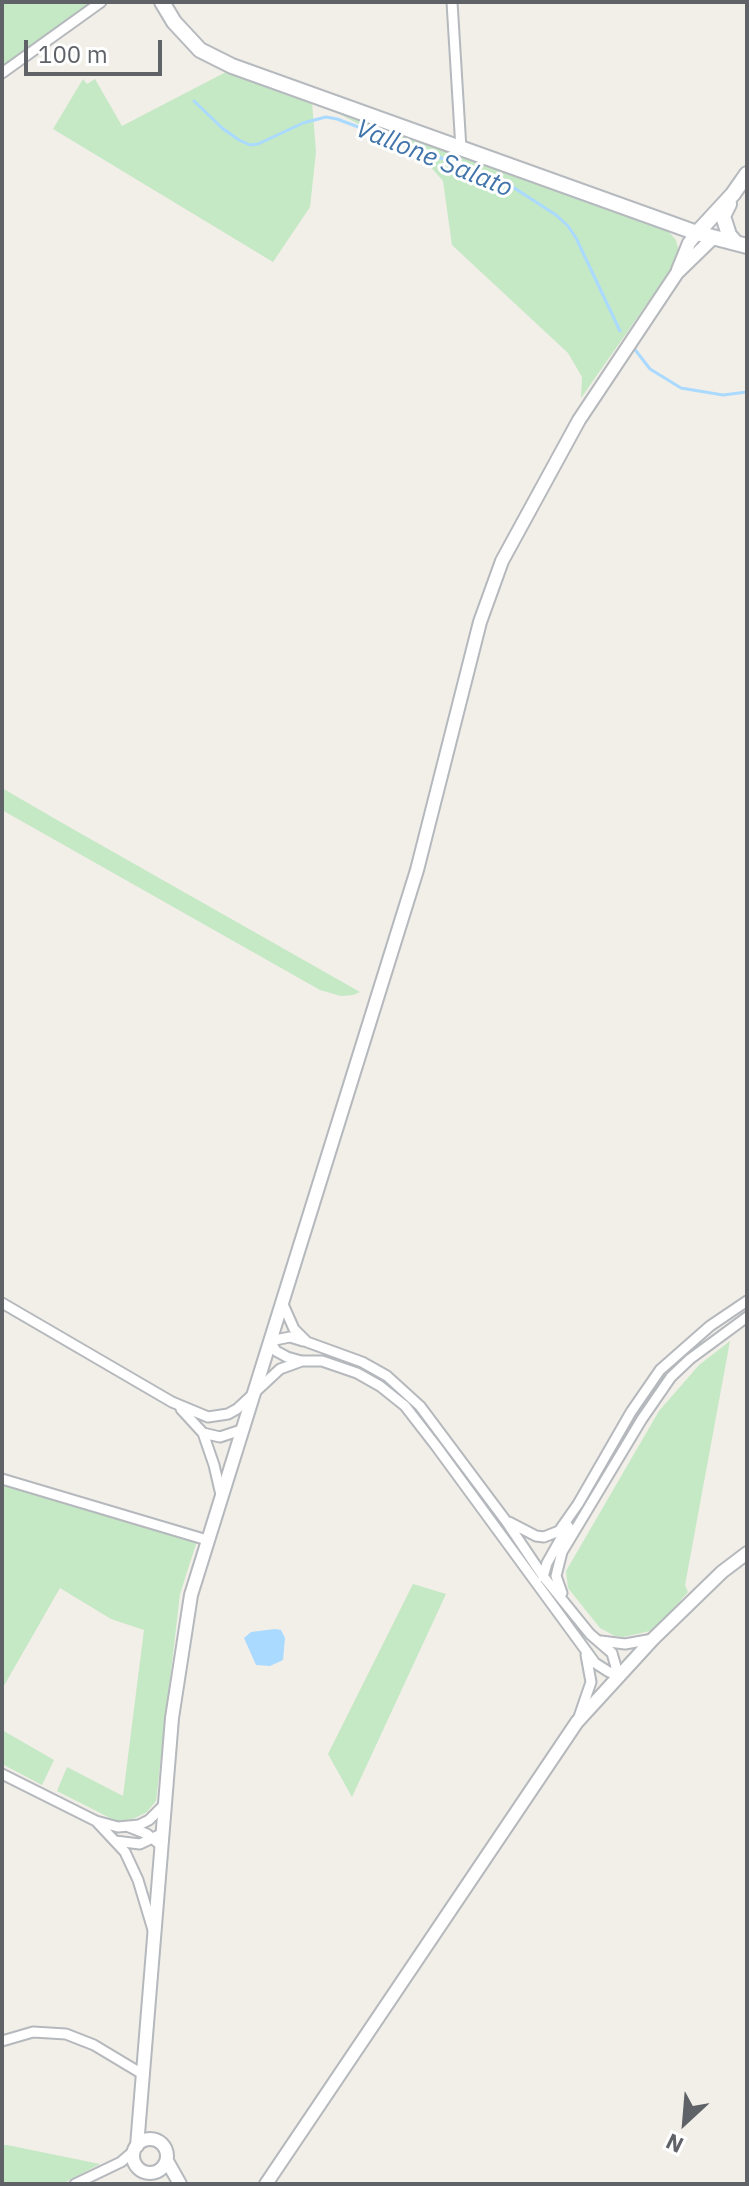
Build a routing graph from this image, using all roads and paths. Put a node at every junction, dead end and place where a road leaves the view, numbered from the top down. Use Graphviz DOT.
graph roads {
  1 [pos="101,2"];
  2 [pos="162,2"];
  3 [pos="452,2"];
  4 [pos="2,73"];
  5 [pos="461,149"];
  6 [pos="747,174"];
  7 [pos="716,218"];
  8 [pos="674,225"];
  9 [pos="706,239"];
  10 [pos="737,243"];
  11 [pos="685,253"];
  12 [pos="677,273"];
  13 [pos="747,1301"];
  14 [pos="282,1302"];
  15 [pos="2,1303"];
  16 [pos="747,1317"];
  17 [pos="270,1341"];
  18 [pos="307,1342"];
  19 [pos="302,1361"];
  20 [pos="254,1393"];
  21 [pos="172,1402"];
  22 [pos="208,1417"];
  23 [pos="203,1433"];
  24 [pos="238,1434"];
  25 [pos="2,1479"];
  26 [pos="221,1495"];
  27 [pos="578,1504"];
  28 [pos="506,1521"];
  29 [pos="207,1540"];
  30 [pos="562,1552"];
  31 [pos="747,1553"];
  32 [pos="516,1555"];
  33 [pos="543,1576"];
  34 [pos="566,1604"];
  35 [pos="554,1606"];
  36 [pos="653,1639"];
  37 [pos="600,1641"];
  38 [pos="584,1648"];
  39 [pos="618,1674"];
  40 [pos="577,1722"];
  41 [pos="2,1774"];
  42 [pos="165,1804"];
  43 [pos="96,1821"];
  44 [pos="129,1827"];
  45 [pos="158,1840"];
  46 [pos="115,1841"];
  47 [pos="154,1932"];
  48 [pos="2,2041"];
  49 [pos="144,2075"];
  50 [pos="142,2103"];
  51 [pos="157,2141"];
  52 [pos="136,2148"];
  53 [pos="167,2161"];
  54 [pos="152,2173"];
  55 [pos="75,2184"];
  56 [pos="172,2184"];
  57 [pos="180,2184"];
  58 [pos="266,2184"];
  1 -- 4 [label="street"];
  2 -- 5 [label="main road"];
  3 -- 5 [label="street"];
  5 -- 8 [label="main road"];
  6 -- 7 [label="main road"];
  7 -- 8 [label="main road"];
  7 -- 9 [label="main road"];
  7 -- 10 [label="main road"];
  8 -- 9 [label="main road"];
  8 -- 11 [label="street"];
  9 -- 10 [label="main road"];
  9 -- 11 [label="street"];
  9 -- 12 [label="street"];
  11 -- 12 [label="street"];
  12 -- 14 [label="street"];
  13 -- 27 [label="street"];
  14 -- 17 [label="street"];
  14 -- 18 [label="street"];
  15 -- 21 [label="street"];
  16 -- 30 [label="street"];
  17 -- 18 [label="street"];
  17 -- 19 [label="street"];
  17 -- 20 [label="street"];
  18 -- 28 [label="street"];
  19 -- 20 [label="street"];
  19 -- 32 [label="street"];
  20 -- 22 [label="street"];
  20 -- 24 [label="street"];
  21 -- 22 [label="street"];
  21 -- 23 [label="street"];
  22 -- 24 [label="street"];
  23 -- 24 [label="street"];
  23 -- 26 [label="street"];
  24 -- 26 [label="street"];
  25 -- 29 [label="street"];
  26 -- 29 [label="street"];
  27 -- 28 [label="street"];
  27 -- 33 [label="street"];
  28 -- 33 [label="street"];
  29 -- 42 [label="street"];
  30 -- 33 [label="street"];
  30 -- 34 [label="street"];
  31 -- 36 [label="street"];
  32 -- 33 [label="street"];
  32 -- 35 [label="street"];
  33 -- 34 [label="street"];
  33 -- 35 [label="street"];
  34 -- 37 [label="street"];
  35 -- 38 [label="street"];
  36 -- 37 [label="street"];
  36 -- 39 [label="street"];
  37 -- 39 [label="street"];
  38 -- 39 [label="street"];
  38 -- 40 [label="street"];
  39 -- 40 [label="street"];
  40 -- 58 [label="street"];
  41 -- 43 [label="street"];
  42 -- 44 [label="street"];
  42 -- 45 [label="street"];
  43 -- 44 [label="street"];
  43 -- 46 [label="street"];
  44 -- 45 [label="street"];
  45 -- 46 [label="street"];
  45 -- 47 [label="street"];
  46 -- 47 [label="street"];
  47 -- 49 [label="street"];
  48 -- 49 [label="street"];
  49 -- 50 [label="street"];
  50 -- 51 [label="street"];
  50 -- 52 [label="street"];
  51 -- 52 [label="street"];
  51 -- 53 [label="street"];
  52 -- 54 [label="street"];
  52 -- 55 [label="street"];
  53 -- 54 [label="street"];
  53 -- 57 [label="street"];
  54 -- 56 [label="street"];
}
